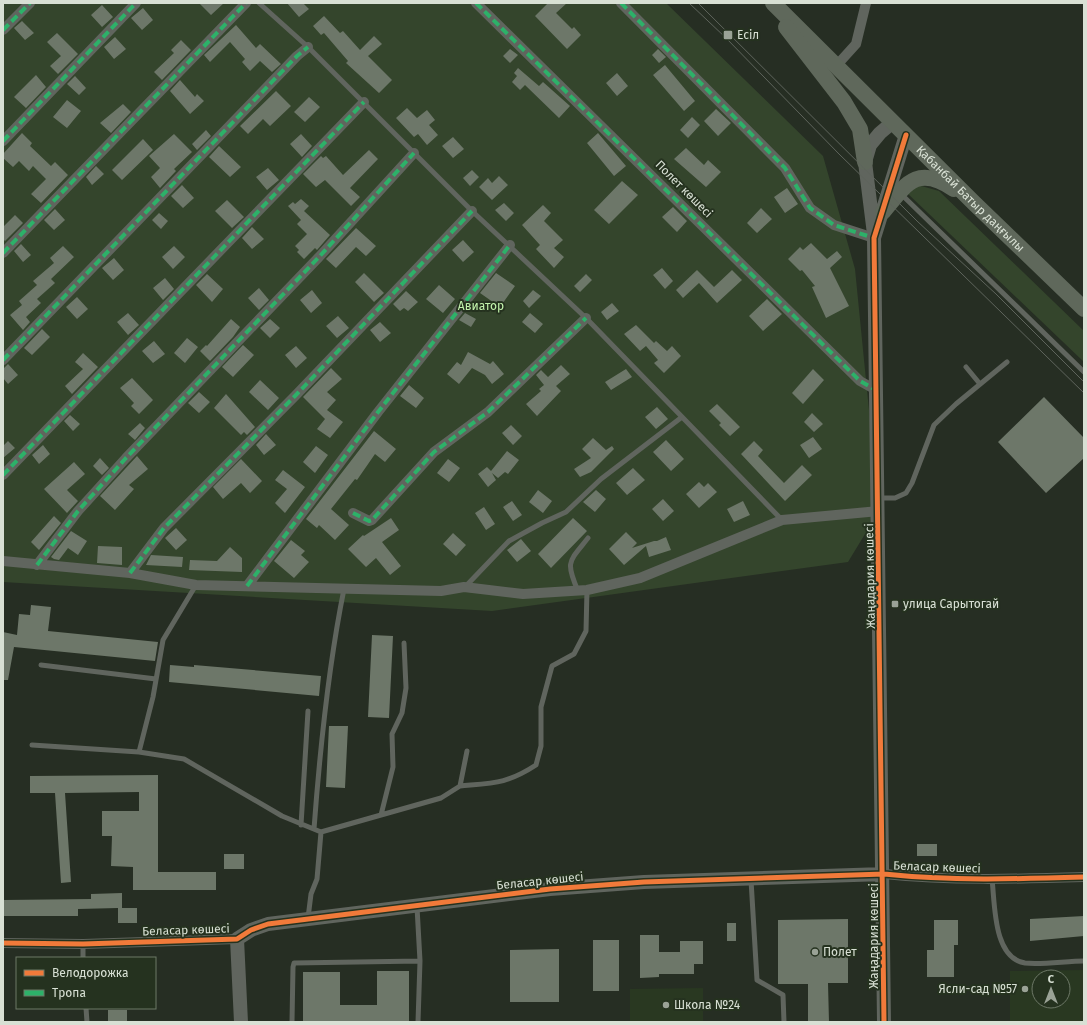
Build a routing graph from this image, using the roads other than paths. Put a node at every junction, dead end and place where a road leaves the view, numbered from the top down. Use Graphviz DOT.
graph roads {
  1 [pos="30,3"];
  2 [pos="136,3"];
  3 [pos="246,3"];
  4 [pos="259,3"];
  5 [pos="476,3"];
  6 [pos="621,3"];
  7 [pos="766,3"];
  8 [pos="773,3"];
  9 [pos="866,3"];
  10 [pos="3,30"];
  11 [pos="308,47"];
  12 [pos="836,65"];
  13 [pos="364,102"];
  14 [pos="893,122"];
  15 [pos="906,135"];
  16 [pos="3,141"];
  17 [pos="414,153"];
  18 [pos="865,162"];
  19 [pos="899,192"];
  20 [pos="974,203"];
  21 [pos="472,211"];
  22 [pos="883,212"];
  23 [pos="874,238"];
  24 [pos="510,245"];
  25 [pos="3,253"];
  26 [pos="1084,309"];
  27 [pos="586,318"];
  28 [pos="3,360"];
  29 [pos="1007,362"];
  30 [pos="966,367"];
  31 [pos="1084,372"];
  32 [pos="980,384"];
  33 [pos="876,390"];
  34 [pos="682,417"];
  35 [pos="3,475"];
  36 [pos="879,505"];
  37 [pos="353,513"];
  38 [pos="782,520"];
  39 [pos="588,538"];
  40 [pos="3,561"];
  41 [pos="37,565"];
  42 [pos="130,573"];
  43 [pos="196,585"];
  44 [pos="247,586"];
  45 [pos="464,587"];
  46 [pos="344,589"];
  47 [pos="582,590"];
  48 [pos="404,643"];
  49 [pos="41,665"];
  50 [pos="156,679"];
  51 [pos="308,711"];
  52 [pos="32,746"];
  53 [pos="466,751"];
  54 [pos="139,752"];
  55 [pos="460,786"];
  56 [pos="381,815"];
  57 [pos="301,824"];
  58 [pos="314,829"];
  59 [pos="321,832"];
  60 [pos="884,874"];
  61 [pos="1084,877"];
  62 [pos="751,879"];
  63 [pos="992,879"];
  64 [pos="417,905"];
  65 [pos="308,919"];
  66 [pos="237,939"];
  67 [pos="3,943"];
  68 [pos="83,944"];
  69 [pos="83,957"];
  70 [pos="1084,960"];
  71 [pos="420,961"];
  72 [pos="86,1009"];
  73 [pos="87,1022"];
  74 [pos="241,1022"];
  75 [pos="292,1022"];
  76 [pos="418,1022"];
  77 [pos="784,1022"];
  78 [pos="884,1022"];
  1 -- 10 [label="street"];
  2 -- 16 [label="street"];
  3 -- 25 [label="street"];
  4 -- 11 [label="lane"];
  5 -- 33 [label="street, Полет көшесі"];
  6 -- 23 [label="street"];
  7 -- 18 [label="main road"];
  8 -- 12 [label="main road, Қабанбай Батыр даңғылы"];
  9 -- 12 [label="street"];
  11 -- 13 [label="lane"];
  11 -- 28 [label="street"];
  12 -- 14 [label="main road, Қабанбай Батыр даңғылы"];
  13 -- 17 [label="lane"];
  13 -- 35 [label="street"];
  14 -- 15 [label="main road, Қабанбай Батыр даңғылы"];
  14 -- 18 [label="street"];
  15 -- 20 [label="main road, Қабанбай Батыр даңғылы"];
  15 -- 22 [label="street, Жаңадария көшесі"];
  17 -- 21 [label="lane"];
  17 -- 41 [label="street"];
  18 -- 23 [label="street"];
  19 -- 20 [label="main road"];
  19 -- 22 [label="main road"];
  19 -- 31 [label="lane"];
  20 -- 26 [label="main road, Қабанбай Батыр даңғылы"];
  21 -- 24 [label="lane"];
  21 -- 42 [label="street"];
  22 -- 23 [label="street, Жаңадария көшесі"];
  23 -- 33 [label="street, Жаңадария көшесі"];
  24 -- 27 [label="lane"];
  24 -- 44 [label="street"];
  27 -- 34 [label="lane"];
  27 -- 37 [label="street"];
  29 -- 32 [label="lane"];
  30 -- 32 [label="lane"];
  32 -- 36 [label="lane"];
  33 -- 36 [label="street, Жаңадария көшесі"];
  34 -- 38 [label="lane"];
  34 -- 45 [label="lane"];
  36 -- 38 [label="street"];
  36 -- 60 [label="street, Жаңадария көшесі"];
  38 -- 47 [label="street"];
  39 -- 47 [label="lane"];
  40 -- 41 [label="street"];
  41 -- 42 [label="street"];
  42 -- 43 [label="street"];
  43 -- 44 [label="street"];
  43 -- 50 [label="lane"];
  44 -- 46 [label="street"];
  45 -- 46 [label="street"];
  45 -- 47 [label="street"];
  46 -- 58 [label="lane"];
  47 -- 55 [label="lane"];
  48 -- 56 [label="lane"];
  49 -- 50 [label="lane"];
  50 -- 54 [label="lane"];
  51 -- 57 [label="lane"];
  52 -- 54 [label="lane"];
  53 -- 55 [label="lane"];
  54 -- 57 [label="lane"];
  55 -- 56 [label="lane"];
  56 -- 59 [label="lane"];
  57 -- 58 [label="lane"];
  58 -- 59 [label="lane"];
  59 -- 65 [label="lane"];
  60 -- 62 [label="street, Беласар көшесі"];
  60 -- 63 [label="street, Беласар көшесі"];
  60 -- 78 [label="street, Жаңадария көшесі"];
  61 -- 63 [label="street, Беласар көшесі"];
  62 -- 64 [label="street, Беласар көшесі"];
  62 -- 77 [label="lane"];
  63 -- 70 [label="lane"];
  64 -- 65 [label="street, Беласар көшесі"];
  64 -- 71 [label="lane"];
  65 -- 66 [label="street, Беласар көшесі"];
  66 -- 68 [label="street, Беласар көшесі"];
  66 -- 74 [label="street"];
  67 -- 68 [label="street, Беласар көшесі"];
  68 -- 69 [label="lane"];
  71 -- 75 [label="lane"];
  71 -- 76 [label="lane"];
  72 -- 73 [label="lane"];
}
